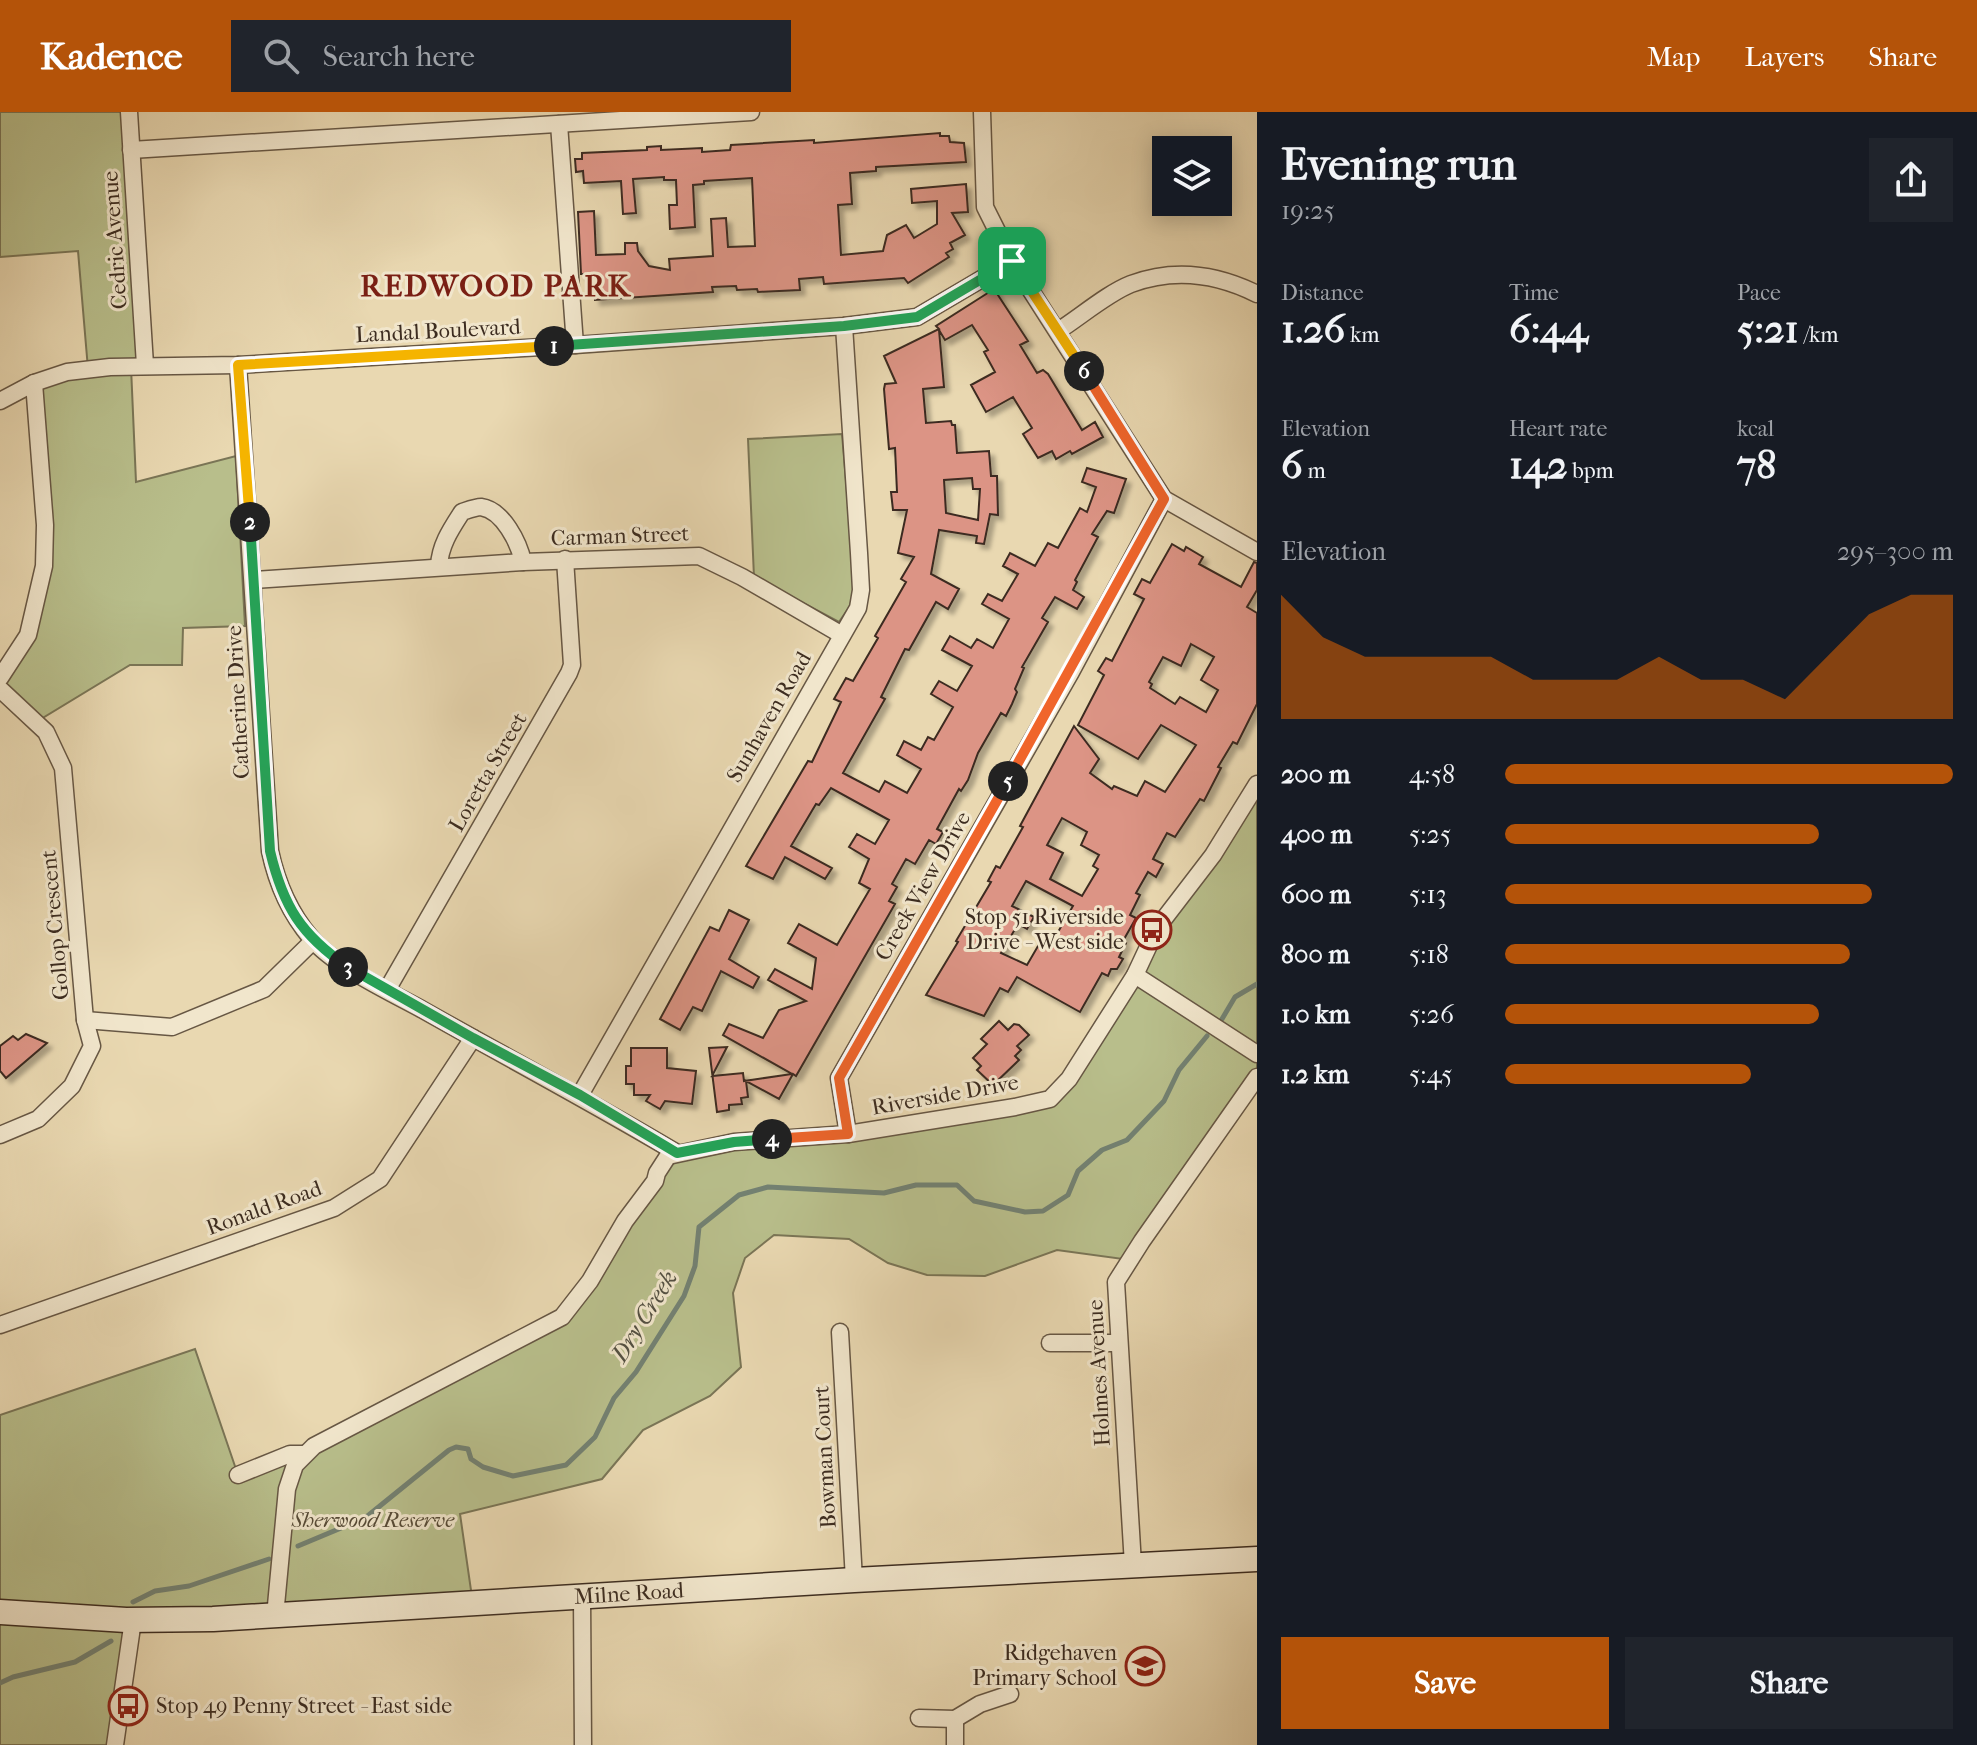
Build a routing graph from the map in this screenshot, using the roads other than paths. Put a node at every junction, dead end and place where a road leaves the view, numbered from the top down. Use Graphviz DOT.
graph roads {
  1 [pos="129,112"];
  2 [pos="751,112"];
  3 [pos="982,112"];
  4 [pos="559,124"];
  5 [pos="131,150"];
  6 [pos="1012,261"];
  7 [pos="1257,294"];
  8 [pos="844,326"];
  9 [pos="1058,331"];
  10 [pos="575,345"];
  11 [pos="145,365"];
  12 [pos="238,365"];
  13 [pos="34,383"];
  14 [pos="0,401"];
  15 [pos="1164,499"];
  16 [pos="1257,552"];
  17 [pos="565,559"];
  18 [pos="523,562"];
  19 [pos="439,566"];
  20 [pos="253,580"];
  21 [pos="842,635"];
  22 [pos="0,678"];
  23 [pos="0,689"];
  24 [pos="1257,784"];
  25 [pos="313,941"];
  26 [pos="1135,975"];
  27 [pos="387,990"];
  28 [pos="85,1020"];
  29 [pos="473,1038"];
  30 [pos="1257,1054"];
  31 [pos="1257,1077"];
  32 [pos="580,1095"];
  33 [pos="848,1134"];
  34 [pos="0,1135"];
  35 [pos="677,1153"];
  36 [pos="0,1325"];
  37 [pos="840,1332"];
  38 [pos="1050,1343"];
  39 [pos="1118,1343"];
  40 [pos="305,1454"];
  41 [pos="238,1475"];
  42 [pos="1257,1559"];
  43 [pos="1133,1565"];
  44 [pos="854,1580"];
  45 [pos="582,1597"];
  46 [pos="0,1612"];
  47 [pos="275,1616"];
  48 [pos="133,1620"];
  49 [pos="1010,1694"];
  50 [pos="919,1718"];
  51 [pos="955,1719"];
  52 [pos="115,1745"];
  53 [pos="583,1745"];
  54 [pos="955,1745"];
  1 -- 5 [label="street, Cedric Avenue"];
  2 -- 4 [label="street"];
  3 -- 6 [label="street"];
  4 -- 5 [label="street"];
  4 -- 10 [label="street"];
  5 -- 11 [label="street, Cedric Avenue"];
  6 -- 8 [label="street, Landal Boulevard"];
  6 -- 9 [label="street"];
  7 -- 9 [label="street"];
  8 -- 10 [label="street, Landal Boulevard"];
  8 -- 21 [label="street, Sunhaven Road"];
  9 -- 15 [label="street"];
  10 -- 12 [label="street, Landal Boulevard"];
  11 -- 12 [label="street, Landal Boulevard"];
  11 -- 13 [label="street, Landal Boulevard"];
  12 -- 20 [label="street, Catherine Drive"];
  13 -- 14 [label="street, Landal Boulevard"];
  13 -- 22 [label="street"];
  15 -- 16 [label="street"];
  15 -- 33 [label="street, Creek View Drive"];
  17 -- 18 [label="street, Carman Street"];
  17 -- 21 [label="street, Carman Street"];
  17 -- 27 [label="street, Loretta Street"];
  18 -- 19 [label="street, Carman Street"];
  18 -- 19 [label="street, Carman Street"];
  19 -- 20 [label="street, Carman Street"];
  20 -- 25 [label="street, Catherine Drive"];
  21 -- 32 [label="street, Sunhaven Road"];
  23 -- 28 [label="street, Gollop Crescent"];
  24 -- 26 [label="street, Riverside Drive"];
  25 -- 27 [label="street, Catherine Drive"];
  25 -- 28 [label="street"];
  26 -- 30 [label="street"];
  26 -- 33 [label="street, Riverside Drive"];
  27 -- 29 [label="street, Catherine Drive"];
  28 -- 34 [label="street, Gollop Crescent"];
  29 -- 32 [label="street, Catherine Drive"];
  29 -- 36 [label="street, Ronald Road"];
  31 -- 39 [label="street, Holmes Avenue"];
  32 -- 35 [label="street, Catherine Drive"];
  33 -- 35 [label="street, Riverside Drive"];
  35 -- 40 [label="street"];
  37 -- 44 [label="street, Bowman Court"];
  38 -- 39 [label="street"];
  39 -- 43 [label="street, Holmes Avenue"];
  40 -- 41 [label="street"];
  40 -- 47 [label="street"];
  42 -- 43 [label="main road, Milne Road"];
  43 -- 44 [label="main road, Milne Road"];
  44 -- 45 [label="main road, Milne Road"];
  45 -- 47 [label="main road, Milne Road"];
  45 -- 53 [label="street"];
  46 -- 48 [label="main road, Milne Road"];
  47 -- 48 [label="main road, Milne Road"];
  48 -- 52 [label="street"];
  49 -- 51 [label="street"];
  50 -- 51 [label="street"];
  51 -- 54 [label="street"];
}
